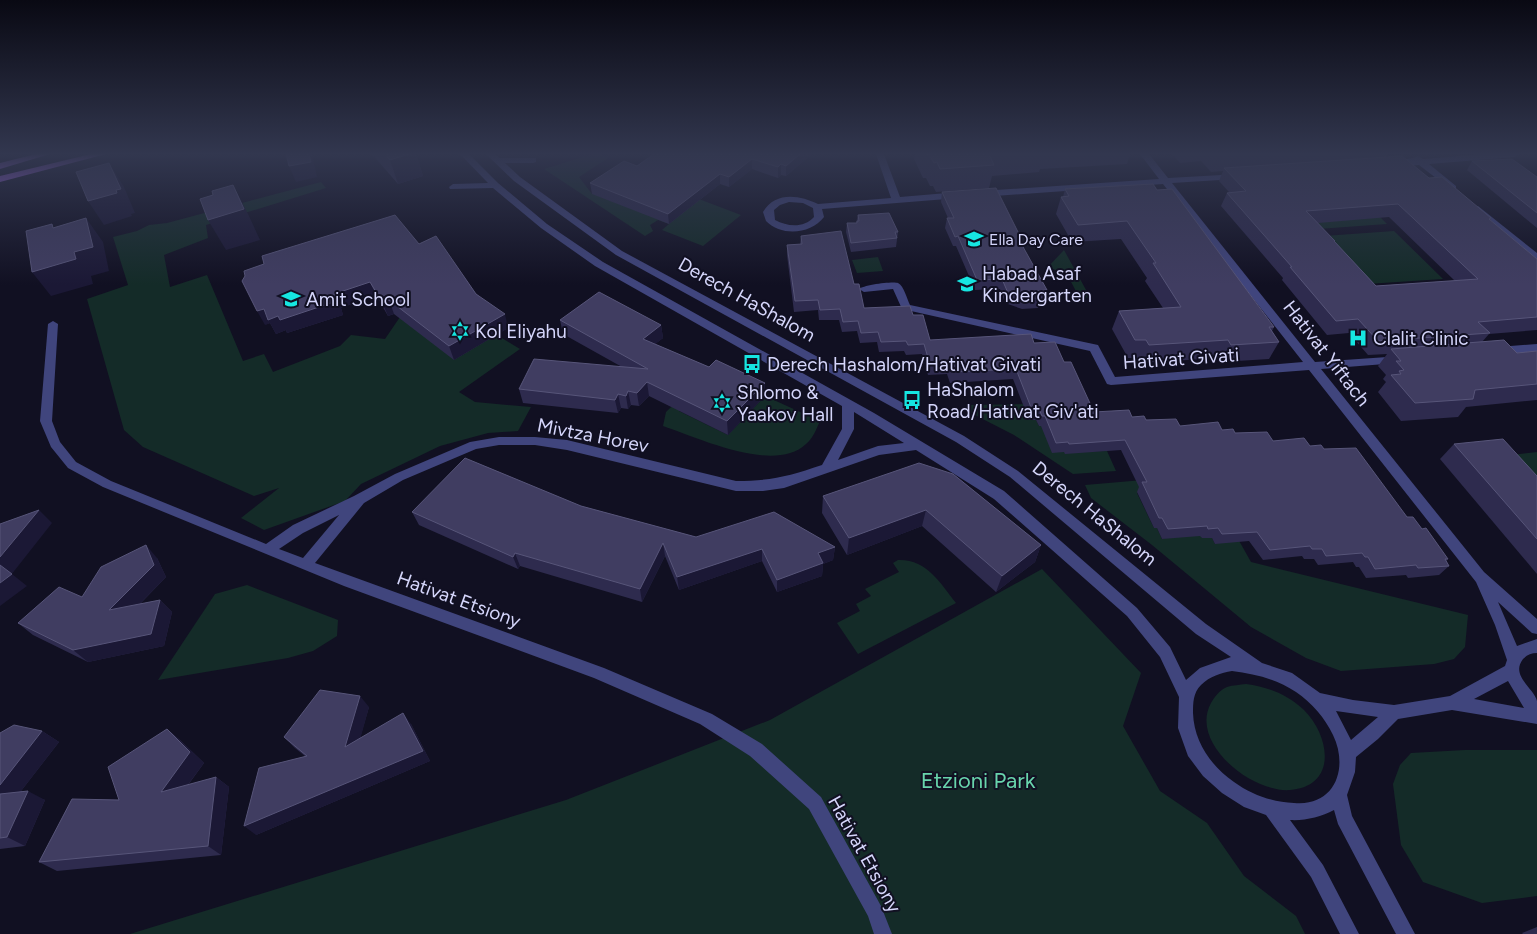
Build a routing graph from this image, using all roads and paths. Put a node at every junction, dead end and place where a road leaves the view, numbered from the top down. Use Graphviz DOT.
graph roads {
  1 [pos="510,198"];
  2 [pos="542,198"];
  3 [pos="932,198"];
  4 [pos="1180,198"];
  5 [pos="896,200"];
  6 [pos="1472,204"];
  7 [pos="817,207"];
  8 [pos="1537,258"];
  9 [pos="864,289"];
  10 [pos="53,324"];
  11 [pos="1537,348"];
  12 [pos="1484,352"];
  13 [pos="1410,358"];
  14 [pos="1310,365"];
  15 [pos="848,404"];
  16 [pos="920,445"];
  17 [pos="827,468"];
  18 [pos="359,500"];
  19 [pos="267,550"];
  20 [pos="305,565"];
  21 [pos="1479,576"];
  22 [pos="1537,628"];
  23 [pos="1537,646"];
  24 [pos="1513,664"];
  25 [pos="1256,666"];
  26 [pos="1186,696"];
  27 [pos="1315,699"];
  28 [pos="1452,703"];
  29 [pos="1537,711"];
  30 [pos="1394,712"];
  31 [pos="1537,717"];
  32 [pos="1348,753"];
  33 [pos="1339,795"];
  34 [pos="1272,810"];
  35 [pos="883,934"];
  36 [pos="1350,934"];
  37 [pos="1406,934"];
  1 -- 15 [label="street"];
  2 -- 25 [label="street, Derech HaShalom"];
  3 -- 5 [label="street"];
  4 -- 14 [label="street, Hativat Yiftach"];
  5 -- 7 [label="street"];
  6 -- 8 [label="street"];
  7 -- 7 [label="street"];
  9 -- 14 [label="street, Hativat Givati"];
  10 -- 19 [label="street, Hativat Etsiony"];
  11 -- 12 [label="street"];
  13 -- 14 [label="street, Hativat Givati"];
  14 -- 21 [label="street, Hativat Yiftach"];
  15 -- 16 [label="street"];
  15 -- 17 [label="street"];
  16 -- 17 [label="street, Mivtza Horev"];
  16 -- 26 [label="street"];
  17 -- 18 [label="street, Mivtza Horev"];
  18 -- 19 [label="street, Mivtza Horev"];
  18 -- 20 [label="street, Mivtza Horev"];
  19 -- 20 [label="street, Hativat Etsiony"];
  20 -- 35 [label="street, Hativat Etsiony"];
  21 -- 22 [label="street, Hativat Yiftach"];
  21 -- 24 [label="street, Hativat Yiftach"];
  23 -- 24 [label="street"];
  24 -- 28 [label="street"];
  24 -- 29 [label="street, Hativat Yiftach"];
  25 -- 26 [label="street"];
  25 -- 27 [label="street"];
  26 -- 34 [label="street"];
  27 -- 30 [label="street"];
  27 -- 32 [label="street"];
  28 -- 30 [label="street"];
  28 -- 31 [label="street"];
  30 -- 32 [label="street"];
  32 -- 33 [label="street"];
  33 -- 34 [label="street"];
  33 -- 37 [label="street"];
  34 -- 36 [label="street"];
}
